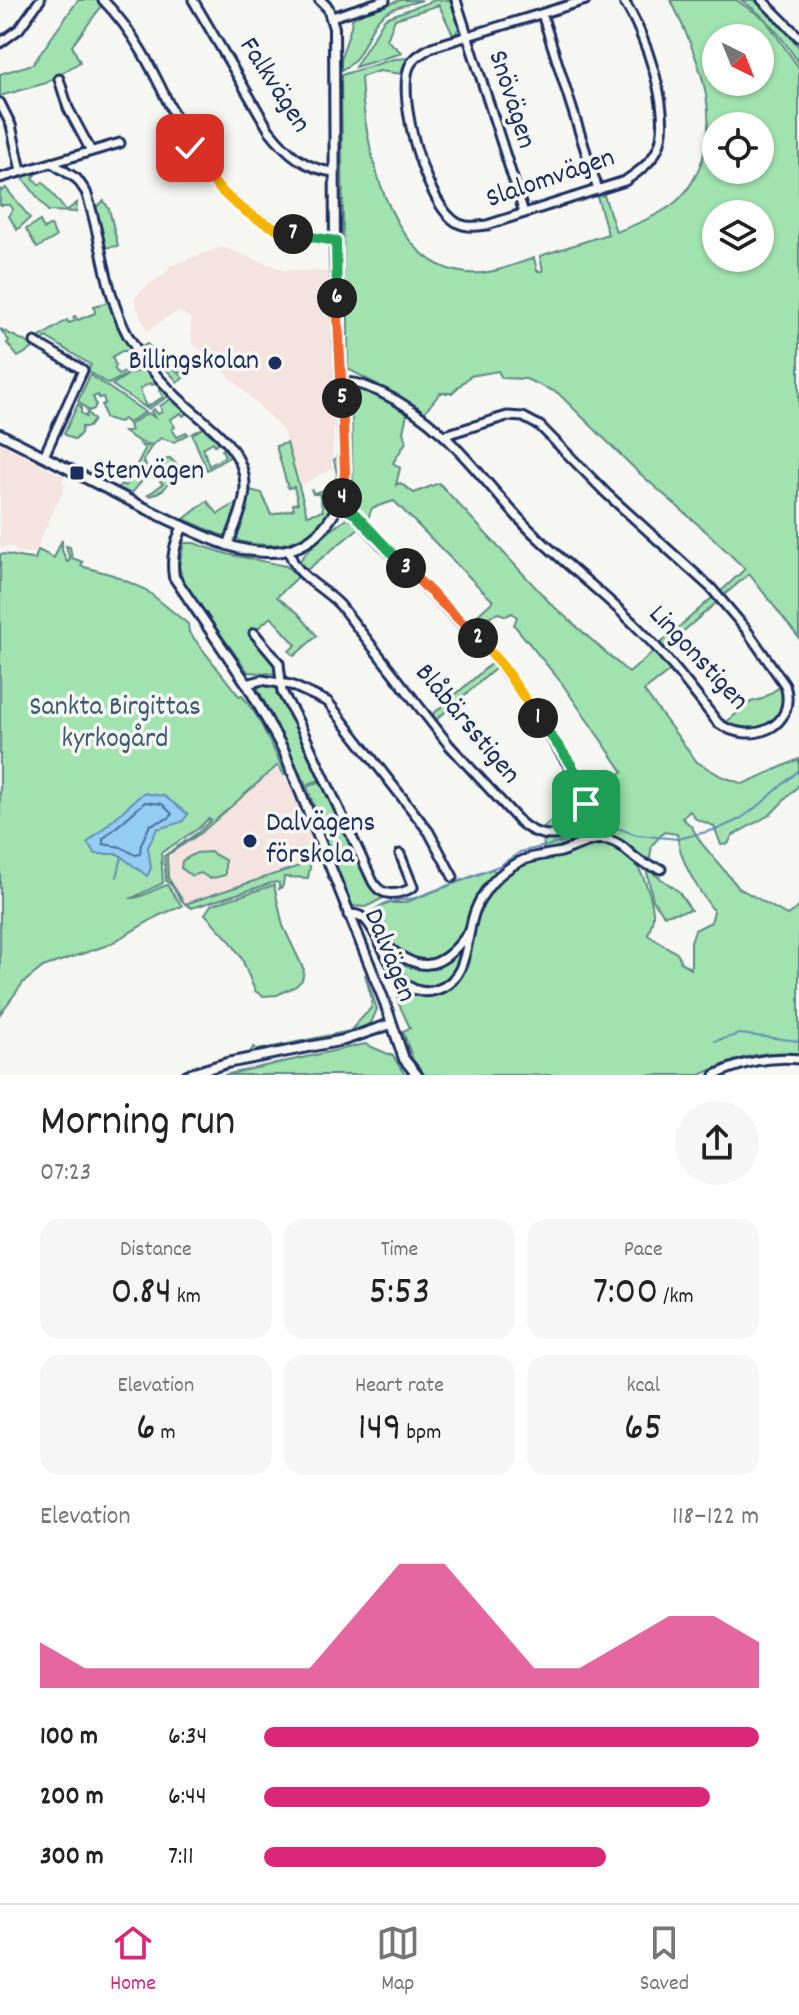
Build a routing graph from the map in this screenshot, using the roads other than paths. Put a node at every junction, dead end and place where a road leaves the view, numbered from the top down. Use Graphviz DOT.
graph roads {
  1 [pos="40,0"];
  2 [pos="103,0"];
  3 [pos="193,0"];
  4 [pos="320,0"];
  5 [pos="385,0"];
  6 [pos="456,0"];
  7 [pos="586,0"];
  8 [pos="623,0"];
  9 [pos="762,0"];
  10 [pos="542,14"];
  11 [pos="332,17"];
  12 [pos="467,37"];
  13 [pos="799,37"];
  14 [pos="0,43"];
  15 [pos="59,79"];
  16 [pos="0,103"];
  17 [pos="120,143"];
  18 [pos="91,151"];
  19 [pos="52,163"];
  20 [pos="21,171"];
  21 [pos="334,172"];
  22 [pos="0,178"];
  23 [pos="598,190"];
  24 [pos="524,213"];
  25 [pos="336,241"];
  26 [pos="35,342"];
  27 [pos="342,383"];
  28 [pos="0,434"];
  29 [pos="445,435"];
  30 [pos="44,456"];
  31 [pos="339,506"];
  32 [pos="183,526"];
  33 [pos="228,545"];
  34 [pos="289,550"];
  35 [pos="254,633"];
  36 [pos="281,683"];
  37 [pos="247,684"];
  38 [pos="400,854"];
  39 [pos="661,869"];
  40 [pos="453,877"];
  41 [pos="348,915"];
  42 [pos="469,931"];
  43 [pos="378,938"];
  44 [pos="391,1024"];
  45 [pos="799,1059"];
  46 [pos="733,1067"];
  47 [pos="187,1075"];
  48 [pos="417,1075"];
  49 [pos="715,1075"];
  50 [pos="737,1075"];
  1 -- 14 [label="street"];
  2 -- 25 [label="street"];
  3 -- 21 [label="street, Falkvägen"];
  4 -- 11 [label="street"];
  5 -- 11 [label="street"];
  6 -- 12 [label="street, Snövägen"];
  7 -- 10 [label="street, Slalomvägen"];
  8 -- 23 [label="street, Slalomvägen"];
  9 -- 13 [label="street"];
  10 -- 12 [label="street, Slalomvägen"];
  10 -- 23 [label="street"];
  11 -- 21 [label="street"];
  12 -- 24 [label="street, Snövägen"];
  12 -- 24 [label="street, Slalomvägen"];
  15 -- 18 [label="street"];
  16 -- 20 [label="street"];
  17 -- 18 [label="street"];
  18 -- 19 [label="street"];
  19 -- 20 [label="street"];
  19 -- 33 [label="street"];
  20 -- 22 [label="street"];
  21 -- 25 [label="street"];
  23 -- 24 [label="street, Slalomvägen"];
  25 -- 27 [label="street"];
  26 -- 30 [label="street"];
  27 -- 29 [label="street, Lingonstigen"];
  27 -- 31 [label="street"];
  28 -- 30 [label="street"];
  29 -- 29 [label="street, Lingonstigen"];
  30 -- 32 [label="street"];
  31 -- 34 [label="street"];
  31 -- 34 [label="street, Blåbärsstigen"];
  32 -- 33 [label="street"];
  32 -- 37 [label="street, Dalvägen"];
  33 -- 34 [label="street"];
  35 -- 36 [label="street, Dalvägen"];
  36 -- 37 [label="street"];
  36 -- 38 [label="street, Dalvägen"];
  36 -- 40 [label="street"];
  37 -- 41 [label="street, Dalvägen"];
  39 -- 42 [label="street"];
  41 -- 43 [label="street"];
  41 -- 44 [label="street, Dalvägen"];
  42 -- 43 [label="street"];
  42 -- 43 [label="street"];
  44 -- 47 [label="street"];
  44 -- 48 [label="street, Dalvägen"];
  45 -- 46 [label="street"];
  46 -- 49 [label="street"];
  46 -- 50 [label="street"];
}
